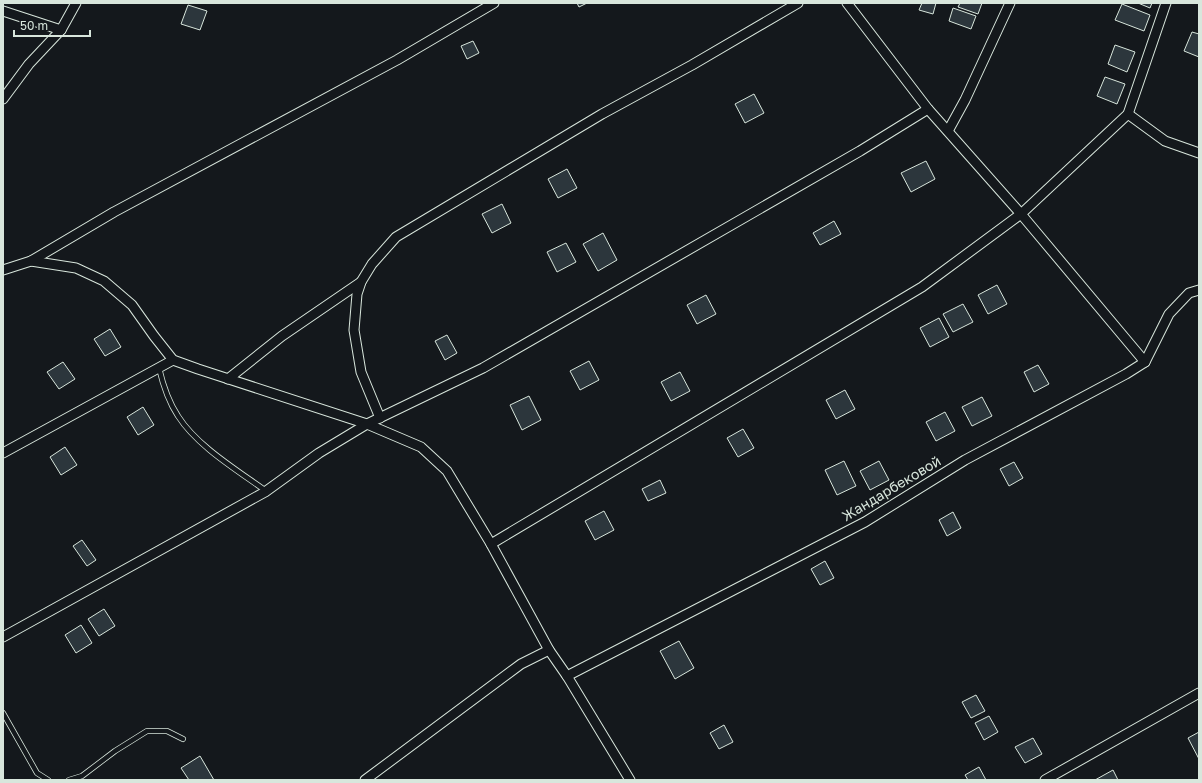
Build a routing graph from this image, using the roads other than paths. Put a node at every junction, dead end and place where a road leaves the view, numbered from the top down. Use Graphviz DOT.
graph roads {
  1 [pos="76,3"];
  2 [pos="494,3"];
  3 [pos="798,3"];
  4 [pos="847,3"];
  5 [pos="1010,3"];
  6 [pos="1166,3"];
  7 [pos="3,11"];
  8 [pos="60,30"];
  9 [pos="3,99"];
  10 [pos="928,109"];
  11 [pos="1128,114"];
  12 [pos="948,131"];
  13 [pos="1199,153"];
  14 [pos="1021,214"];
  15 [pos="31,261"];
  16 [pos="3,270"];
  17 [pos="362,282"];
  18 [pos="1199,290"];
  19 [pos="173,360"];
  20 [pos="1145,362"];
  21 [pos="159,368"];
  22 [pos="228,379"];
  23 [pos="380,418"];
  24 [pos="368,424"];
  25 [pos="3,453"];
  26 [pos="266,491"];
  27 [pos="491,544"];
  28 [pos="3,637"];
  29 [pos="549,650"];
  30 [pos="567,676"];
  31 [pos="1199,693"];
  32 [pos="3,713"];
  33 [pos="183,739"];
  34 [pos="48,780"];
  35 [pos="69,780"];
  36 [pos="365,780"];
  37 [pos="630,780"];
  38 [pos="1045,780"];
  1 -- 8 [label="street"];
  2 -- 15 [label="street"];
  3 -- 17 [label="street"];
  4 -- 10 [label="street"];
  5 -- 12 [label="street"];
  6 -- 11 [label="street"];
  7 -- 8 [label="street"];
  8 -- 9 [label="street"];
  10 -- 12 [label="street"];
  10 -- 23 [label="street"];
  11 -- 13 [label="street"];
  11 -- 14 [label="street"];
  12 -- 14 [label="street"];
  14 -- 20 [label="street"];
  14 -- 27 [label="street"];
  15 -- 16 [label="street"];
  15 -- 19 [label="street"];
  17 -- 22 [label="street"];
  17 -- 23 [label="street"];
  18 -- 20 [label="street"];
  19 -- 21 [label="street"];
  19 -- 22 [label="street"];
  20 -- 30 [label="street, Жандарбековой"];
  21 -- 25 [label="street"];
  21 -- 26 [label="lane"];
  22 -- 24 [label="street"];
  23 -- 24 [label="street"];
  24 -- 26 [label="street"];
  24 -- 27 [label="street"];
  26 -- 28 [label="street"];
  27 -- 29 [label="street"];
  29 -- 30 [label="street"];
  29 -- 36 [label="street"];
  30 -- 37 [label="street"];
  31 -- 38 [label="street"];
  32 -- 34 [label="lane"];
  33 -- 35 [label="lane"];
}
